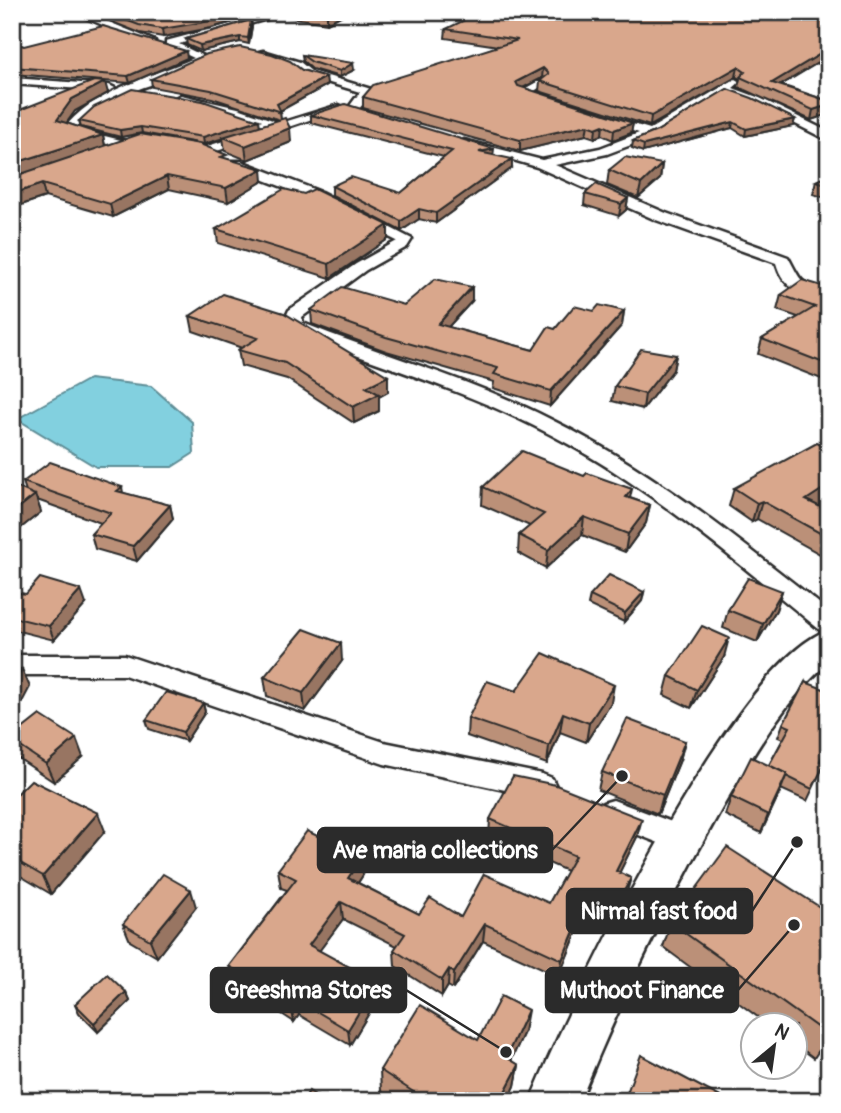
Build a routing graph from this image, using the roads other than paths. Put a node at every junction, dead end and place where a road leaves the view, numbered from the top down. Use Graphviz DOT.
graph roads {
  1 [pos="76,12"];
  2 [pos="288,12"];
  3 [pos="170,43"];
  4 [pos="254,51"];
  5 [pos="219,54"];
  6 [pos="200,57"];
  7 [pos="12,81"];
  8 [pos="736,82"];
  9 [pos="541,83"];
  10 [pos="131,89"];
  11 [pos="724,89"];
  12 [pos="156,94"];
  13 [pos="169,96"];
  14 [pos="358,102"];
  15 [pos="559,105"];
  16 [pos="582,112"];
  17 [pos="396,125"];
  18 [pos="278,126"];
  19 [pos="650,133"];
  20 [pos="829,137"];
  21 [pos="456,142"];
  22 [pos="90,160"];
  23 [pos="542,164"];
  24 [pos="829,296"];
  25 [pos="829,624"];
  26 [pos="829,643"];
  27 [pos="12,665"];
  28 [pos="682,839"];
  29 [pos="555,1101"];
  1 -- 3 [label="street"];
  2 -- 3 [label="street"];
  3 -- 6 [label="street"];
  4 -- 14 [label="street"];
  5 -- 6 [label="street"];
  6 -- 10 [label="street"];
  7 -- 10 [label="street"];
  8 -- 11 [label="street"];
  9 -- 15 [label="street"];
  10 -- 12 [label="street"];
  10 -- 22 [label="street"];
  11 -- 19 [label="street"];
  11 -- 20 [label="street"];
  13 -- 18 [label="street"];
  14 -- 17 [label="street"];
  14 -- 18 [label="street"];
  16 -- 19 [label="street"];
  18 -- 25 [label="street"];
  19 -- 23 [label="street"];
  21 -- 23 [label="street"];
  23 -- 24 [label="street"];
  26 -- 28 [label="main road"];
  27 -- 28 [label="street"];
  28 -- 29 [label="main road"];
}
